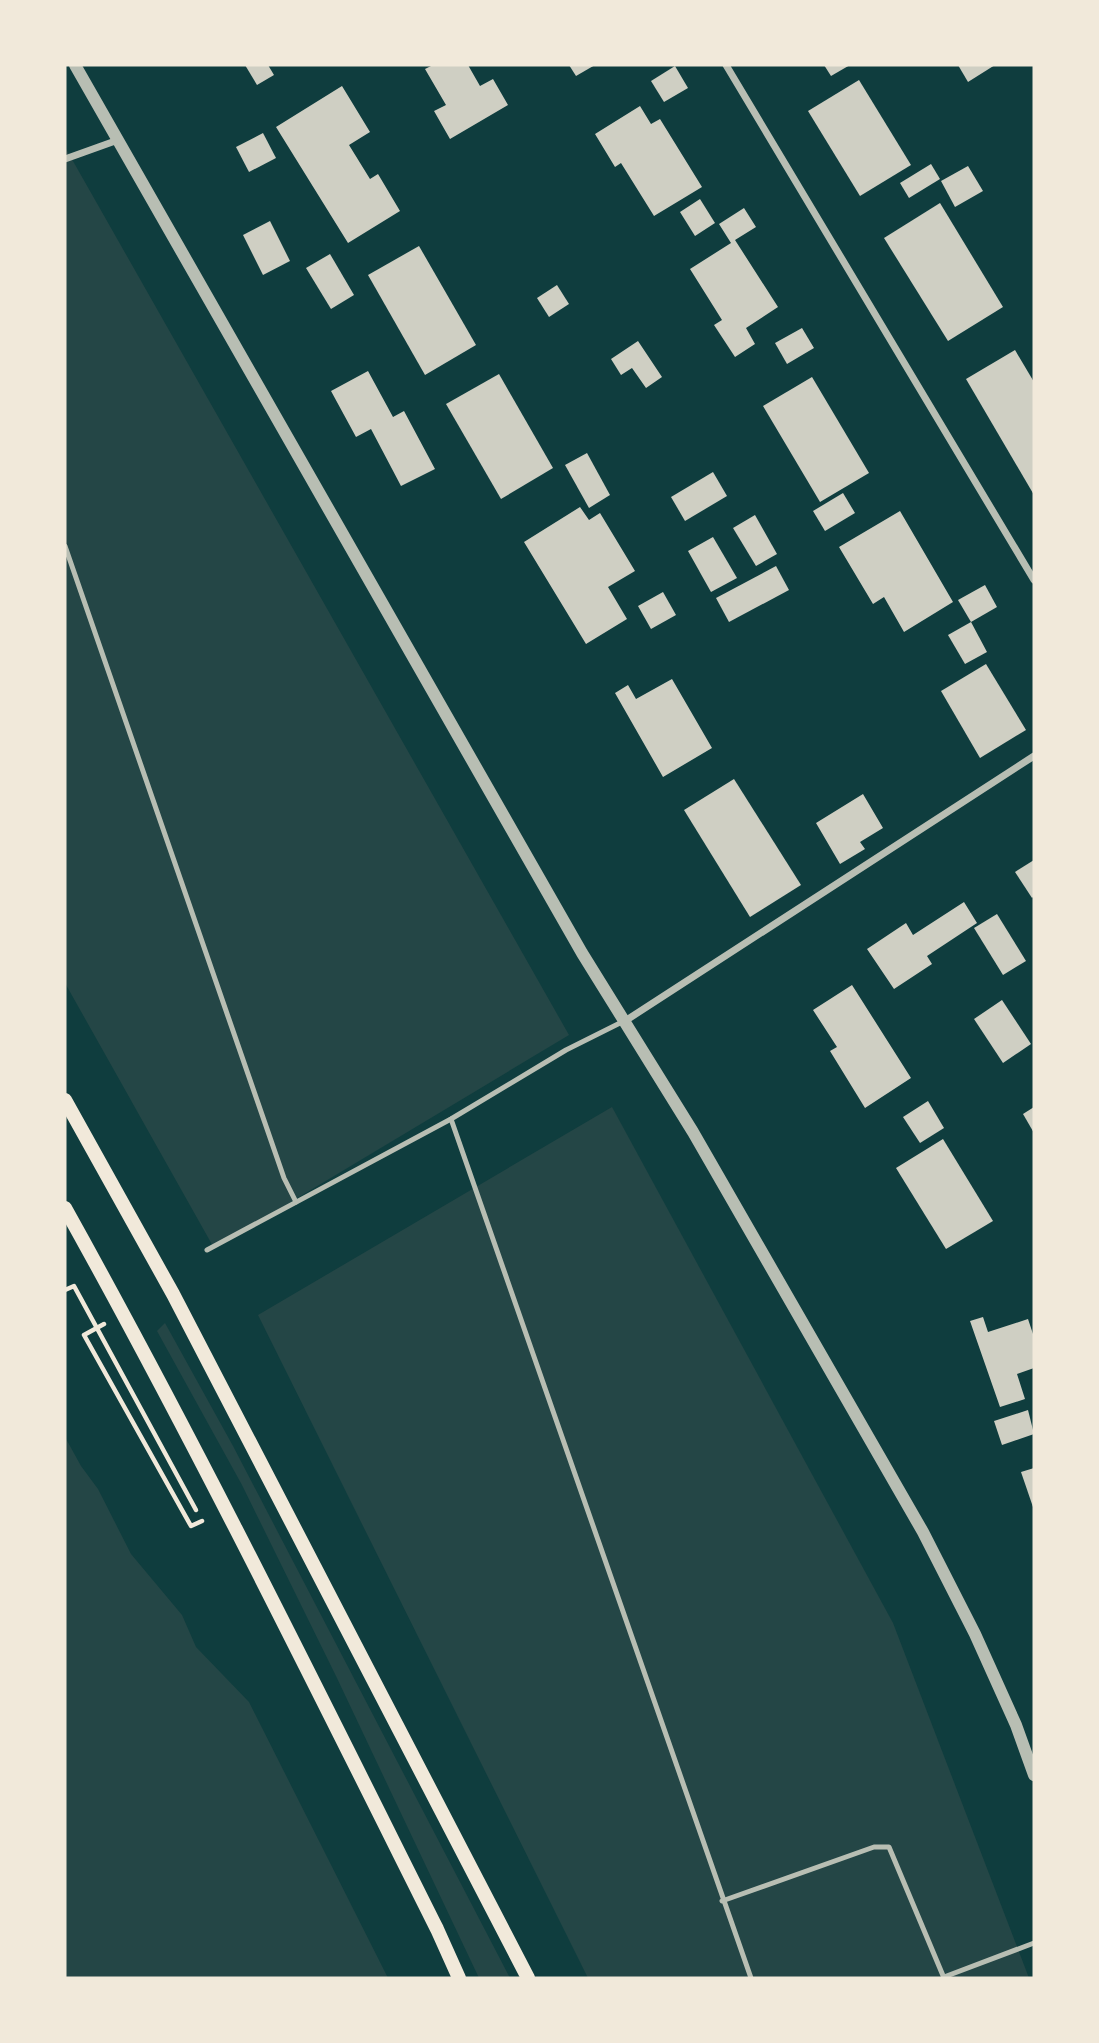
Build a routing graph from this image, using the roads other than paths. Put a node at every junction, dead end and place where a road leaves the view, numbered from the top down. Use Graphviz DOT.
graph roads {
  1 [pos="75,65"];
  2 [pos="726,65"];
  3 [pos="118,140"];
  4 [pos="65,159"];
  5 [pos="65,546"];
  6 [pos="1034,580"];
  7 [pos="1034,756"];
  8 [pos="625,1021"];
  9 [pos="65,1100"];
  10 [pos="451,1119"];
  11 [pos="296,1202"];
  12 [pos="65,1208"];
  13 [pos="208,1250"];
  14 [pos="1034,1775"];
  15 [pos="722,1901"];
  16 [pos="1034,1943"];
  17 [pos="944,1977"];
  18 [pos="459,1978"];
  19 [pos="528,1978"];
  20 [pos="751,1978"];
  1 -- 3 [label="street"];
  2 -- 6 [label="street"];
  3 -- 4 [label="street"];
  3 -- 8 [label="street"];
  5 -- 11 [label="lane"];
  7 -- 8 [label="street"];
  8 -- 10 [label="lane"];
  8 -- 14 [label="street"];
  9 -- 19 [label="main road"];
  10 -- 11 [label="lane"];
  10 -- 15 [label="lane"];
  11 -- 13 [label="lane"];
  12 -- 18 [label="main road"];
  15 -- 17 [label="lane"];
  15 -- 20 [label="lane"];
  16 -- 17 [label="lane"];
}
